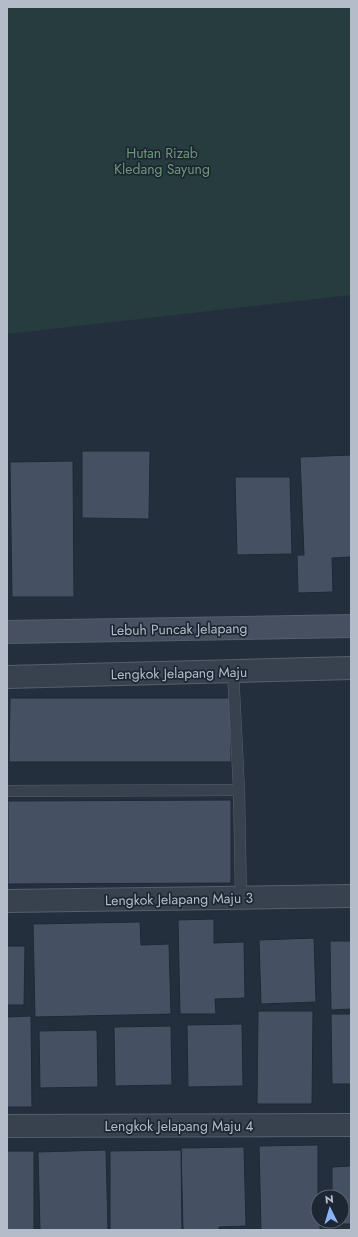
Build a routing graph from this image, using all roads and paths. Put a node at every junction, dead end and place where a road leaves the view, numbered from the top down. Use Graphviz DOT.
graph roads {
  1 [pos="351,626"];
  2 [pos="7,632"];
  3 [pos="351,668"];
  4 [pos="233,671"];
  5 [pos="7,677"];
  6 [pos="239,790"];
  7 [pos="7,791"];
  8 [pos="351,896"];
  9 [pos="241,898"];
  10 [pos="7,901"];
  11 [pos="7,1126"];
  12 [pos="351,1126"];
  1 -- 2 [label="street, Lebuh Puncak Jelapang"];
  3 -- 4 [label="street, Lengkok Jelapang Maju"];
  4 -- 5 [label="street, Lengkok Jelapang Maju"];
  4 -- 6 [label="lane"];
  6 -- 7 [label="lane"];
  6 -- 9 [label="lane"];
  8 -- 9 [label="street, Lengkok Jelapang Maju 3"];
  9 -- 10 [label="street, Lengkok Jelapang Maju 3"];
  11 -- 12 [label="street, Lengkok Jelapang Maju 4"];
}
